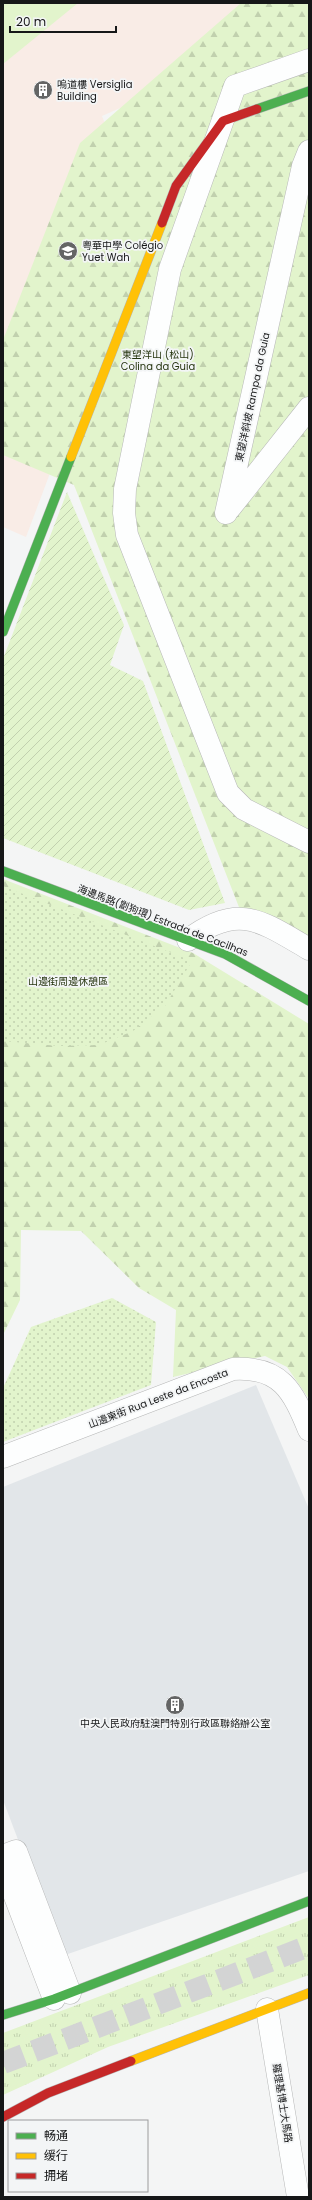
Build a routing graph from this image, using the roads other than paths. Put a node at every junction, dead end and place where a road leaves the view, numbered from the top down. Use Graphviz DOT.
graph roads {
  1 [pos="309,60"];
  2 [pos="309,91"];
  3 [pos="223,121"];
  4 [pos="309,151"];
  5 [pos="309,408"];
  6 [pos="3,632"];
  7 [pos="309,842"];
  8 [pos="3,871"];
  9 [pos="188,940"];
  10 [pos="309,949"];
  11 [pos="309,1001"];
  12 [pos="309,1430"];
  13 [pos="3,1457"];
  14 [pos="4,1854"];
  15 [pos="309,1901"];
  16 [pos="309,1993"];
  17 [pos="62,1996"];
  18 [pos="268,2009"];
  19 [pos="3,2015"];
  20 [pos="3,2117"];
  21 [pos="298,2197"];
  1 -- 3 [label="street"];
  2 -- 3 [label="street"];
  3 -- 6 [label="street"];
  3 -- 7 [label="street"];
  4 -- 5 [label="street, 東望洋斜坡 Rampa da Guia"];
  8 -- 9 [label="street, 海邊馬路(劏狗環) Estrada de Cacilhas"];
  9 -- 10 [label="street"];
  9 -- 11 [label="street, 海邊馬路(劏狗環) Estrada de Cacilhas"];
  12 -- 13 [label="street, 山邊東街 Rua Leste da Encosta"];
  14 -- 17 [label="street"];
  15 -- 17 [label="street"];
  16 -- 18 [label="street"];
  17 -- 19 [label="street"];
  18 -- 20 [label="street"];
  18 -- 21 [label="street, 羅理基博士大馬路"];
}
